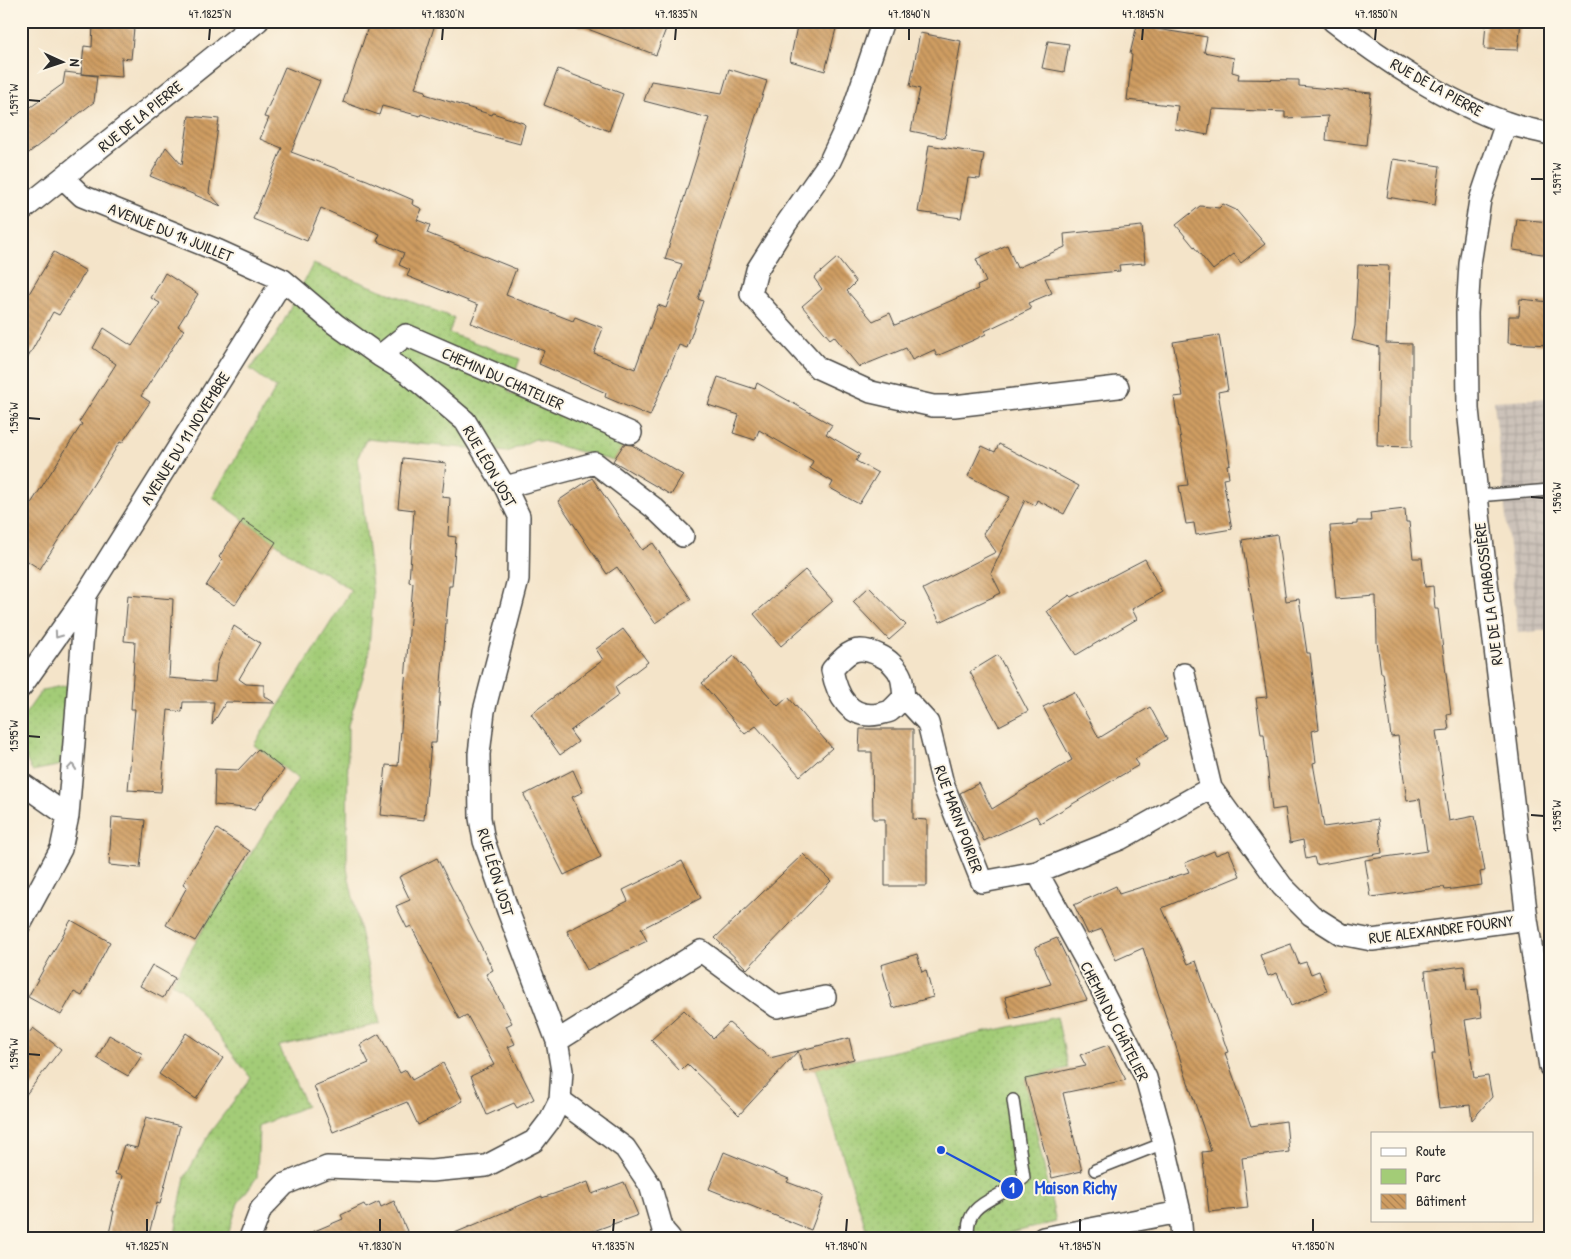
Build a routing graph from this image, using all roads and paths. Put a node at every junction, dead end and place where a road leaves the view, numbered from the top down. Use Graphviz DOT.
graph roads {
  1 [pos="258,21"];
  2 [pos="883,21"];
  3 [pos="1334,21"];
  4 [pos="1506,123"];
  5 [pos="1550,134"];
  6 [pos="63,178"];
  7 [pos="21,211"];
  8 [pos="283,280"];
  9 [pos="380,356"];
  10 [pos="1118,387"];
  11 [pos="631,434"];
  12 [pos="505,487"];
  13 [pos="1550,490"];
  14 [pos="1477,496"];
  15 [pos="683,536"];
  16 [pos="86,595"];
  17 [pos="1184,674"];
  18 [pos="21,687"];
  19 [pos="904,697"];
  20 [pos="21,784"];
  21 [pos="1211,788"];
  22 [pos="68,816"];
  23 [pos="1037,872"];
  24 [pos="1527,919"];
  25 [pos="21,923"];
  26 [pos="824,997"];
  27 [pos="557,1041"];
  28 [pos="1550,1067"];
  29 [pos="560,1100"];
  30 [pos="1013,1100"];
  31 [pos="1164,1143"];
  32 [pos="1095,1170"];
  33 [pos="1180,1212"];
  34 [pos="250,1238"];
  35 [pos="670,1238"];
  36 [pos="969,1238"];
  37 [pos="1043,1238"];
  38 [pos="1182,1238"];
  1 -- 6 [label="street, RUE DE LA PIERRE"];
  2 -- 10 [label="street"];
  3 -- 4 [label="street, RUE DE LA PIERRE"];
  4 -- 5 [label="street, RUE DE LA PIERRE"];
  4 -- 14 [label="street, RUE DE LA CHABOSSIÈRE"];
  6 -- 7 [label="street, RUE DE LA PIERRE"];
  6 -- 8 [label="street, AVENUE DU 14 JUILLET"];
  8 -- 9 [label="street, RUE LÉON JOST"];
  8 -- 16 [label="street, AVENUE DU 11 NOVEMBRE"];
  9 -- 11 [label="street, CHEMIN DU CHATELIER"];
  9 -- 12 [label="street, RUE LÉON JOST"];
  12 -- 15 [label="street"];
  12 -- 27 [label="street, RUE LÉON JOST"];
  13 -- 14 [label="lane"];
  14 -- 24 [label="street, RUE DE LA CHABOSSIÈRE"];
  16 -- 18 [label="street, AVENUE DU 11 NOVEMBRE, one-way"];
  22 -- 16 [label="street, AVENUE DU 11 NOVEMBRE, one-way"];
  17 -- 21 [label="street, RUE ALEXANDRE FOURNY"];
  19 -- 23 [label="street, RUE MARIN POIRIER"];
  20 -- 22 [label="street"];
  21 -- 23 [label="street, RUE MARIN POIRIER"];
  21 -- 24 [label="street, RUE ALEXANDRE FOURNY"];
  22 -- 25 [label="street, AVENUE DU 11 NOVEMBRE"];
  23 -- 31 [label="street, CHEMIN DU CHÂTELIER"];
  24 -- 28 [label="street, RUE DE LA CHABOSSIÈRE"];
  26 -- 27 [label="street"];
  27 -- 29 [label="street, RUE LÉON JOST"];
  29 -- 34 [label="street, RUE LÉON JOST"];
  29 -- 35 [label="street"];
  30 -- 36 [label="lane"];
  31 -- 32 [label="lane"];
  31 -- 33 [label="street, CHEMIN DU CHÂTELIER"];
  33 -- 37 [label="street"];
  33 -- 38 [label="street, CHEMIN DU CHÂTELIER"];
}
